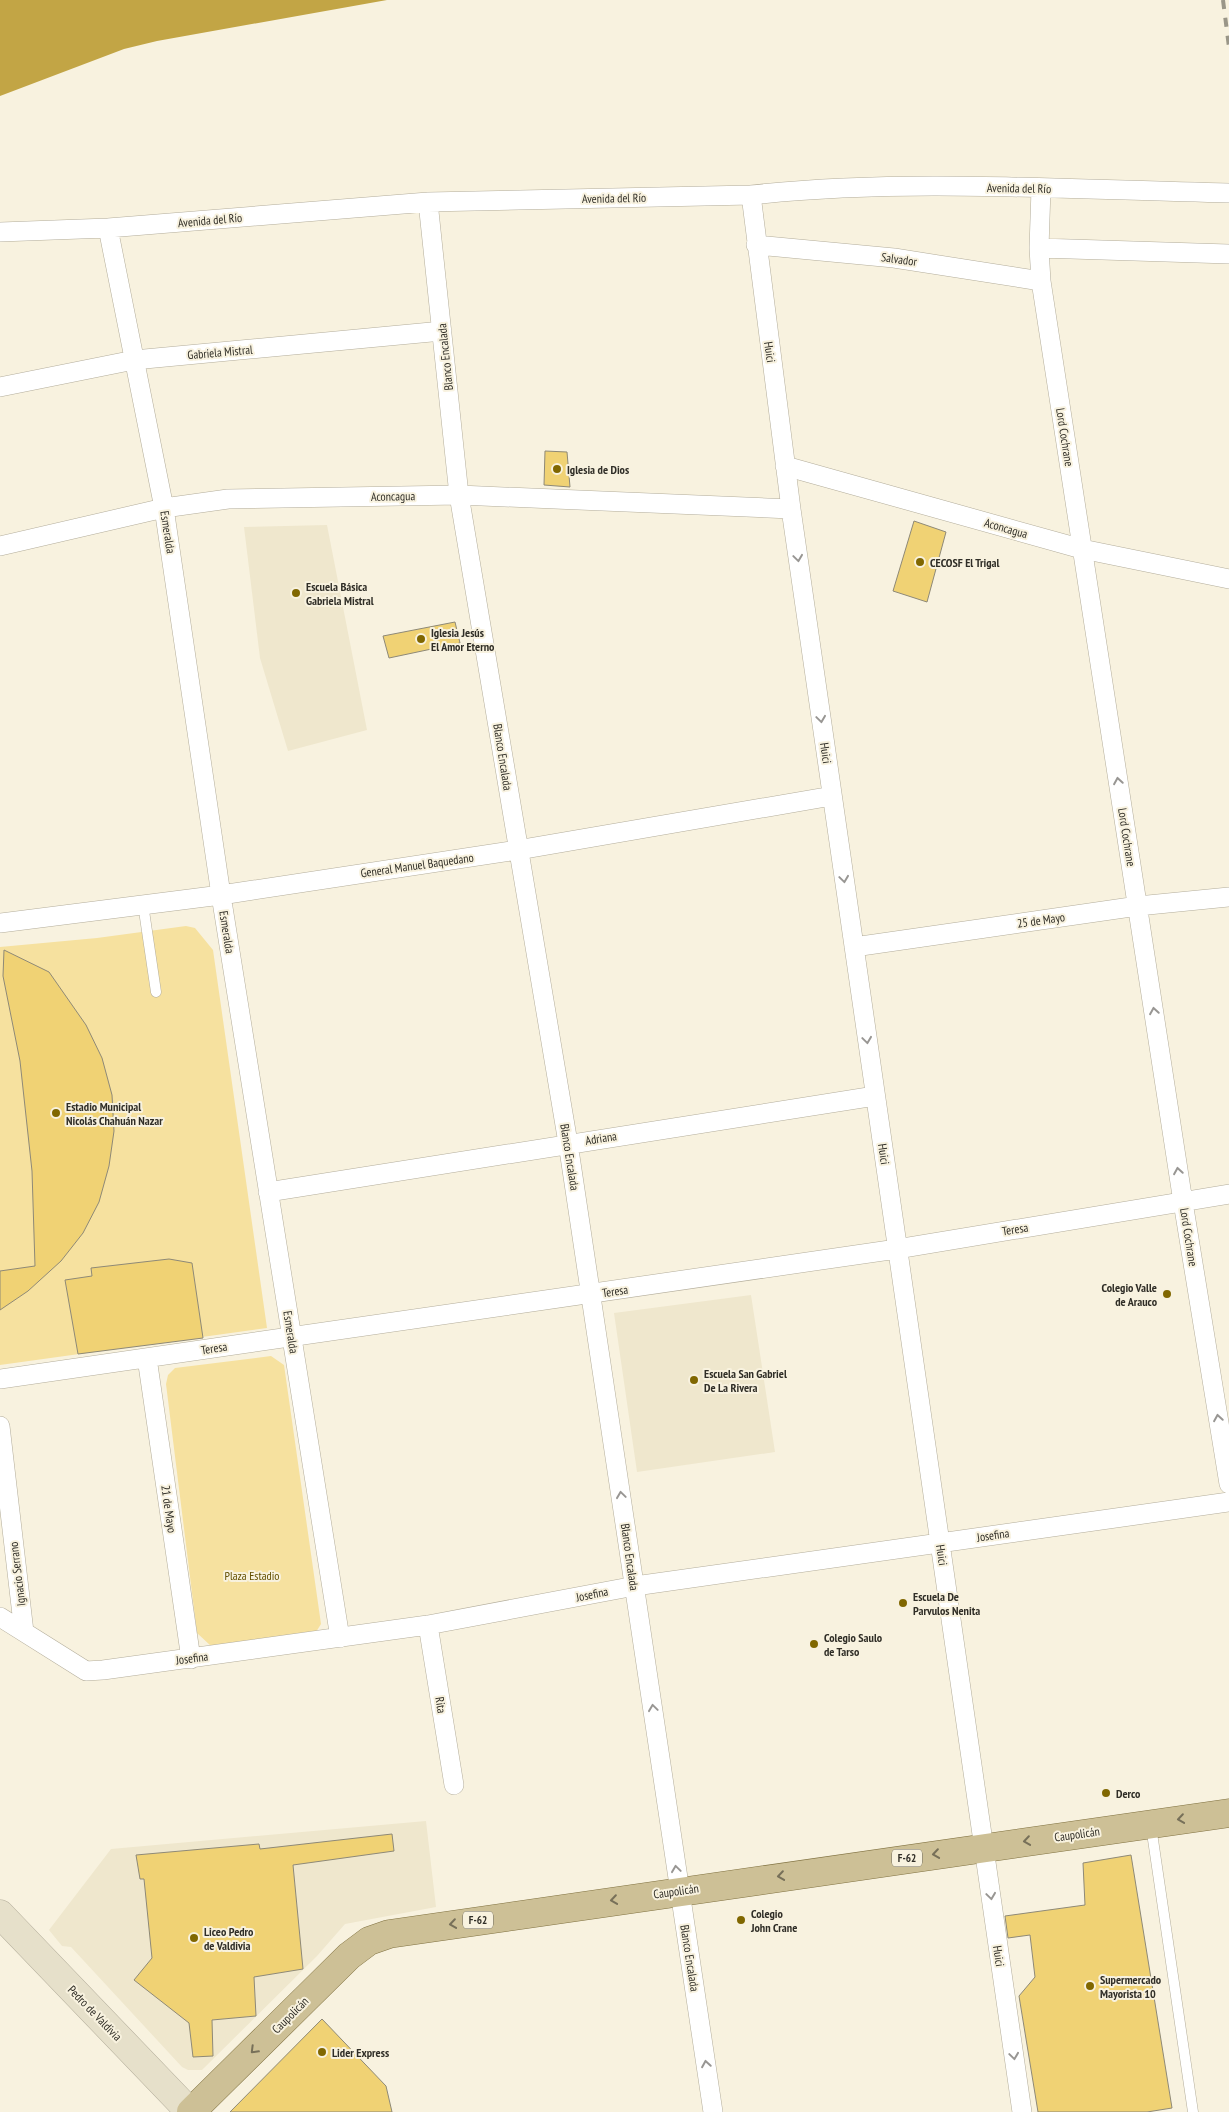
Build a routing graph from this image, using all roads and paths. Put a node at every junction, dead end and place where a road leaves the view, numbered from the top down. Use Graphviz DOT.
graph roads {
  1 [pos="1041,189"];
  2 [pos="1229,193"];
  3 [pos="751,195"];
  4 [pos="428,202"];
  5 [pos="108,228"];
  6 [pos="0,232"];
  7 [pos="756,245"];
  8 [pos="1039,248"];
  9 [pos="1229,254"];
  10 [pos="1041,281"];
  11 [pos="442,331"];
  12 [pos="134,360"];
  13 [pos="0,387"];
  14 [pos="785,466"];
  15 [pos="459,495"];
  16 [pos="164,508"];
  17 [pos="791,509"];
  18 [pos="0,546"];
  19 [pos="1082,549"];
  20 [pos="1229,580"];
  21 [pos="832,796"];
  22 [pos="518,850"];
  23 [pos="221,895"];
  24 [pos="1229,897"];
  25 [pos="143,904"];
  26 [pos="1138,906"];
  27 [pos="0,923"];
  28 [pos="854,947"];
  29 [pos="156,992"];
  30 [pos="875,1096"];
  31 [pos="568,1143"];
  32 [pos="268,1192"];
  33 [pos="1229,1194"];
  34 [pos="1183,1202"];
  35 [pos="897,1249"];
  36 [pos="591,1294"];
  37 [pos="292,1336"];
  38 [pos="148,1358"];
  39 [pos="0,1379"];
  40 [pos="0,1426"];
  41 [pos="1229,1484"];
  42 [pos="1229,1502"];
  43 [pos="940,1543"];
  44 [pos="635,1586"];
  45 [pos="0,1617"];
  46 [pos="428,1625"];
  47 [pos="24,1632"];
  48 [pos="340,1638"];
  49 [pos="191,1659"];
  50 [pos="454,1785"];
  51 [pos="1229,1812"];
  52 [pos="1150,1824"];
  53 [pos="984,1847"];
  54 [pos="680,1891"];
  55 [pos="0,1914"];
  56 [pos="190,2112"];
  57 [pos="713,2112"];
  58 [pos="1022,2112"];
  59 [pos="1193,2112"];
  1 -- 2 [label="street, Avenida del Río"];
  1 -- 3 [label="street, Avenida del Río"];
  1 -- 8 [label="street, Lord Cochrane"];
  3 -- 4 [label="street, Avenida del Río"];
  3 -- 7 [label="street, Huici"];
  4 -- 5 [label="street, Avenida del Río"];
  4 -- 11 [label="street, Blanco Encalada"];
  5 -- 6 [label="street, Avenida del Río"];
  5 -- 12 [label="street, Esmeralda"];
  7 -- 10 [label="street, Salvador"];
  7 -- 14 [label="street, Huici"];
  8 -- 9 [label="street"];
  8 -- 10 [label="street, Lord Cochrane"];
  10 -- 19 [label="street, Lord Cochrane"];
  11 -- 12 [label="street, Gabriela Mistral"];
  11 -- 15 [label="street, Blanco Encalada"];
  12 -- 13 [label="street, Gabriela Mistral"];
  12 -- 16 [label="street, Esmeralda"];
  14 -- 17 [label="street, Huici"];
  14 -- 19 [label="street, Aconcagua"];
  15 -- 16 [label="street, Aconcagua"];
  15 -- 17 [label="street, Aconcagua"];
  15 -- 22 [label="street, Blanco Encalada"];
  16 -- 18 [label="street, Aconcagua"];
  16 -- 23 [label="street, Esmeralda"];
  17 -- 21 [label="street, Huici, one-way"];
  19 -- 20 [label="street, Aconcagua"];
  26 -- 19 [label="street, Lord Cochrane, one-way"];
  21 -- 22 [label="street, General Manuel Baquedano"];
  21 -- 28 [label="street, Huici, one-way"];
  22 -- 23 [label="street, General Manuel Baquedano"];
  22 -- 31 [label="street, Blanco Encalada"];
  23 -- 25 [label="street, General Manuel Baquedano"];
  23 -- 32 [label="street, Esmeralda"];
  24 -- 26 [label="street, 25 de Mayo"];
  25 -- 27 [label="street, General Manuel Baquedano"];
  25 -- 29 [label="lane"];
  26 -- 28 [label="street, 25 de Mayo"];
  34 -- 26 [label="street, Lord Cochrane, one-way"];
  28 -- 30 [label="street, Huici, one-way"];
  30 -- 31 [label="street, Adriana"];
  30 -- 35 [label="street, Huici"];
  31 -- 32 [label="street, Adriana"];
  31 -- 36 [label="street, Blanco Encalada"];
  32 -- 37 [label="street, Esmeralda"];
  33 -- 34 [label="street, Teresa"];
  34 -- 35 [label="street, Teresa"];
  41 -- 34 [label="street, Lord Cochrane, one-way"];
  35 -- 36 [label="street, Teresa"];
  35 -- 43 [label="street, Huici"];
  36 -- 37 [label="street, Teresa"];
  44 -- 36 [label="street, Blanco Encalada, one-way"];
  37 -- 38 [label="street, Teresa"];
  37 -- 48 [label="street, Esmeralda"];
  38 -- 39 [label="street, Teresa"];
  38 -- 49 [label="street, 21 de Mayo"];
  40 -- 47 [label="street, Ignacio Serrano"];
  42 -- 43 [label="street, Josefina"];
  43 -- 44 [label="street, Josefina"];
  43 -- 53 [label="street, Huici"];
  44 -- 46 [label="street, Josefina"];
  54 -- 44 [label="street, Blanco Encalada, one-way"];
  45 -- 47 [label="street, Josefina"];
  46 -- 48 [label="street, Josefina"];
  46 -- 50 [label="street, Rita"];
  47 -- 49 [label="street, Josefina"];
  48 -- 49 [label="street, Josefina"];
  51 -- 52 [label="main road, Caupolicán / F-62, one-way"];
  52 -- 53 [label="main road, Caupolicán / F-62, one-way"];
  52 -- 59 [label="lane"];
  53 -- 54 [label="main road, Caupolicán / F-62, one-way"];
  53 -- 58 [label="street, Huici, one-way"];
  54 -- 56 [label="main road, Caupolicán / F-62, one-way"];
  57 -- 54 [label="street, Blanco Encalada, one-way"];
  55 -- 56 [label="street, Pedro de Valdivia"];
}
